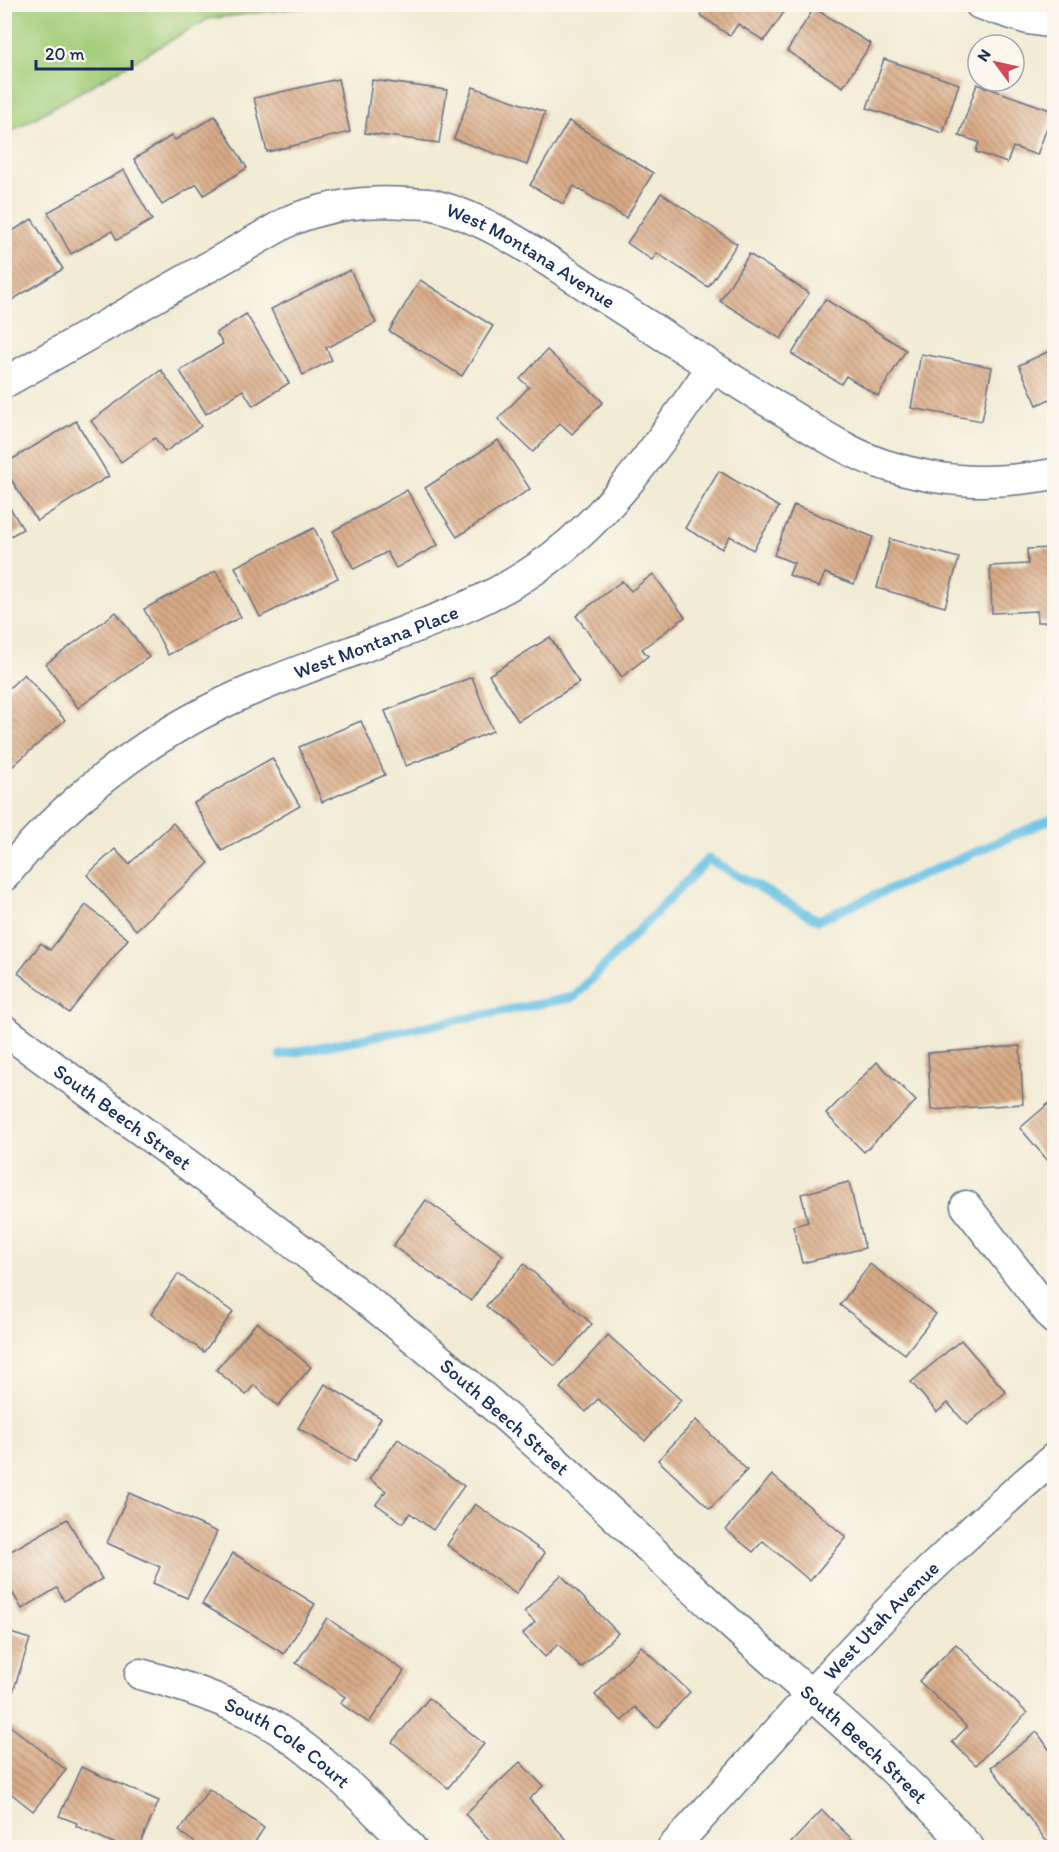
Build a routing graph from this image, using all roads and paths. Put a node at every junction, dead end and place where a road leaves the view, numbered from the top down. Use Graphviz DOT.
graph roads {
  1 [pos="980,4"];
  2 [pos="1054,23"];
  3 [pos="712,367"];
  4 [pos="4,383"];
  5 [pos="1054,474"];
  6 [pos="4,876"];
  7 [pos="4,1030"];
  8 [pos="966,1206"];
  9 [pos="1054,1319"];
  10 [pos="1054,1458"];
  11 [pos="140,1674"];
  12 [pos="810,1695"];
  13 [pos="411,1848"];
  14 [pos="672,1848"];
  15 [pos="969,1848"];
  1 -- 2 [label="street"];
  3 -- 4 [label="street, West Montana Avenue"];
  3 -- 5 [label="street, West Montana Avenue"];
  3 -- 6 [label="street, West Montana Place"];
  7 -- 12 [label="street, South Beech Street"];
  8 -- 9 [label="street"];
  10 -- 12 [label="street, West Utah Avenue"];
  11 -- 13 [label="street, South Cole Court"];
  12 -- 14 [label="street, West Utah Avenue"];
  12 -- 15 [label="street, South Beech Street"];
}
